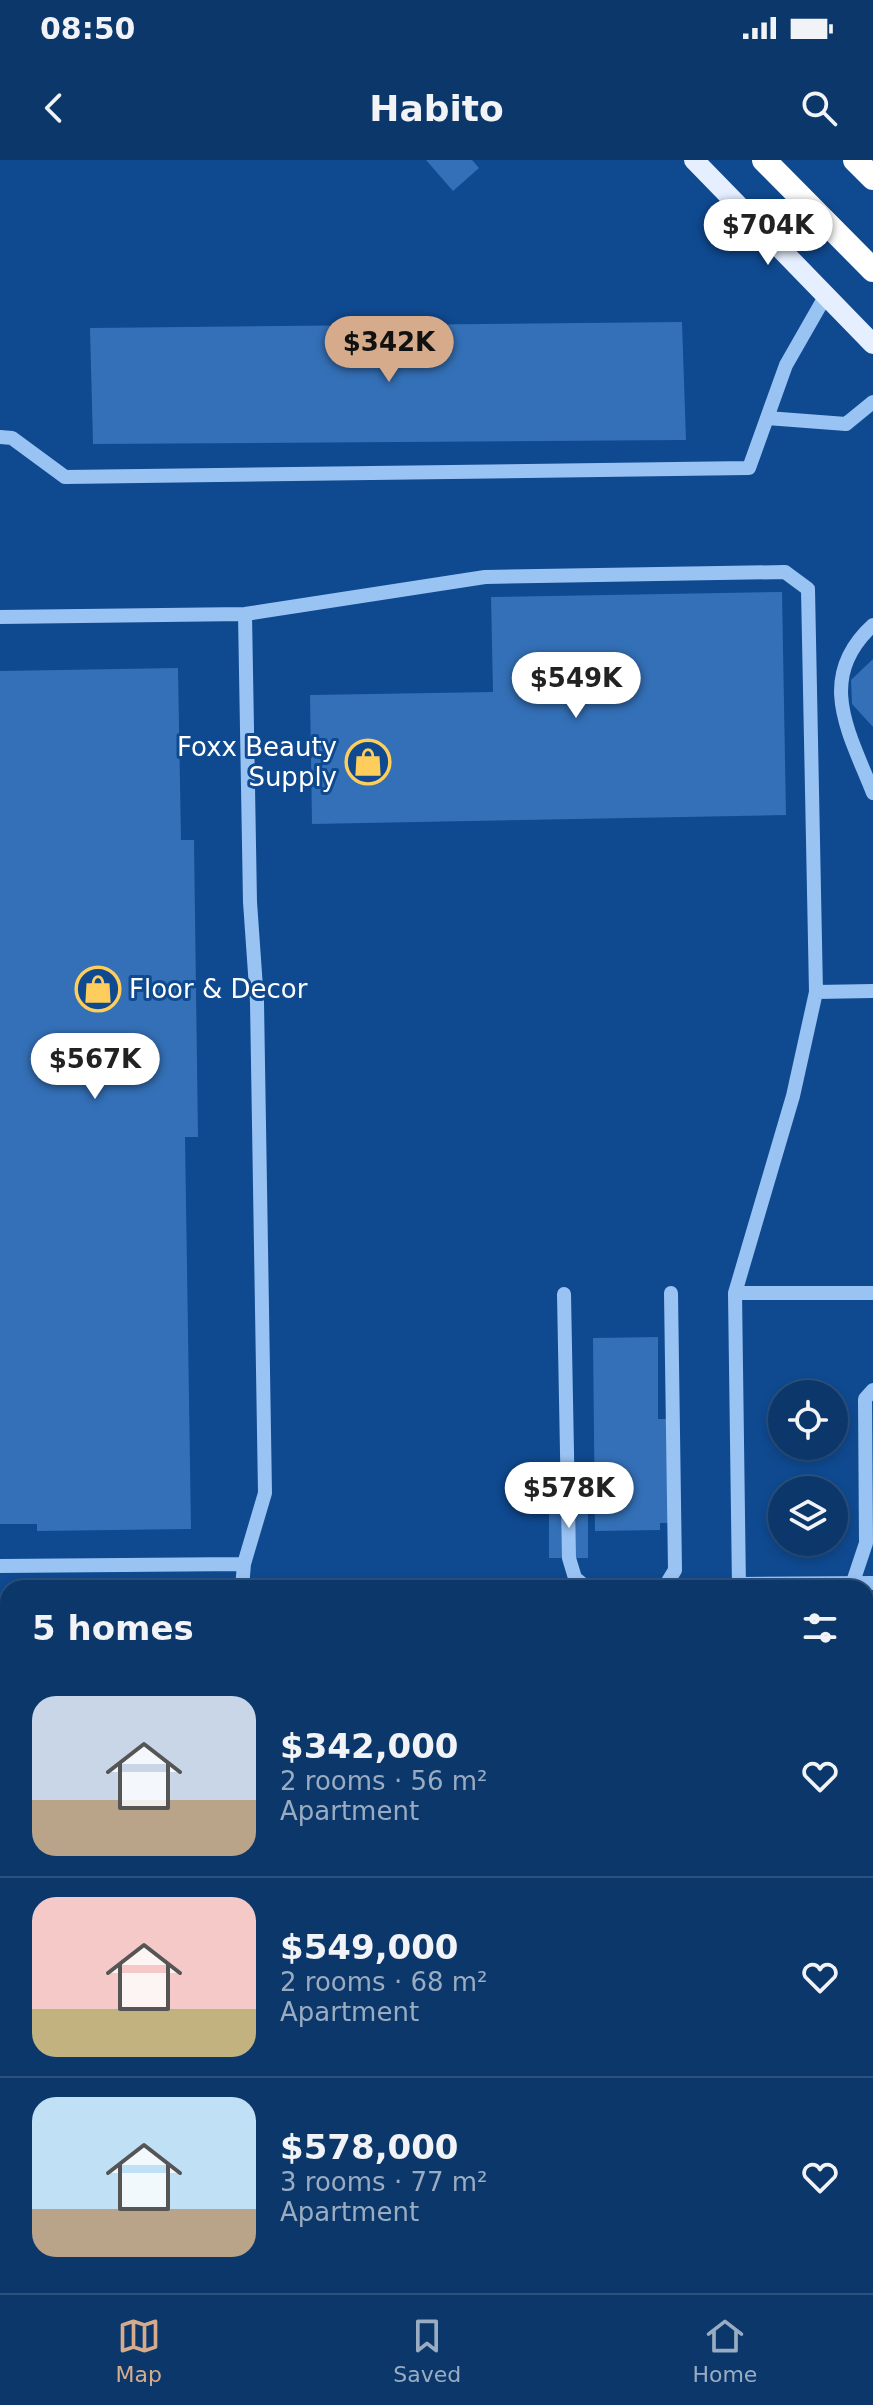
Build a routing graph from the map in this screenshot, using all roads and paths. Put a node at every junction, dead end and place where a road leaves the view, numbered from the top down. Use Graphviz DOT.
graph roads {
  1 [pos="694,160"];
  2 [pos="764,160"];
  3 [pos="855,160"];
  4 [pos="873,178"];
  5 [pos="873,270"];
  6 [pos="826,295"];
  7 [pos="873,344"];
  8 [pos="873,402"];
  9 [pos="767,418"];
  10 [pos="0,437"];
  11 [pos="245,614"];
  12 [pos="0,617"];
  13 [pos="873,625"];
  14 [pos="873,793"];
  15 [pos="873,991"];
  16 [pos="816,992"];
  17 [pos="671,1293"];
  18 [pos="735,1293"];
  19 [pos="873,1293"];
  20 [pos="564,1294"];
  21 [pos="873,1390"];
  22 [pos="244,1564"];
  23 [pos="0,1566"];
  24 [pos="243,1580"];
  25 [pos="577,1580"];
  26 [pos="669,1580"];
  27 [pos="739,1580"];
  28 [pos="853,1580"];
  1 -- 6 [label="main road"];
  2 -- 5 [label="highway"];
  3 -- 4 [label="highway"];
  6 -- 7 [label="main road"];
  6 -- 9 [label="lane"];
  8 -- 9 [label="lane"];
  9 -- 10 [label="lane"];
  11 -- 12 [label="lane"];
  11 -- 16 [label="lane"];
  11 -- 22 [label="lane"];
  13 -- 14 [label="lane"];
  15 -- 16 [label="lane"];
  16 -- 18 [label="lane"];
  17 -- 26 [label="lane"];
  18 -- 19 [label="lane"];
  18 -- 27 [label="lane"];
  20 -- 25 [label="lane"];
  21 -- 28 [label="lane"];
  22 -- 23 [label="lane"];
  22 -- 24 [label="lane"];
}
